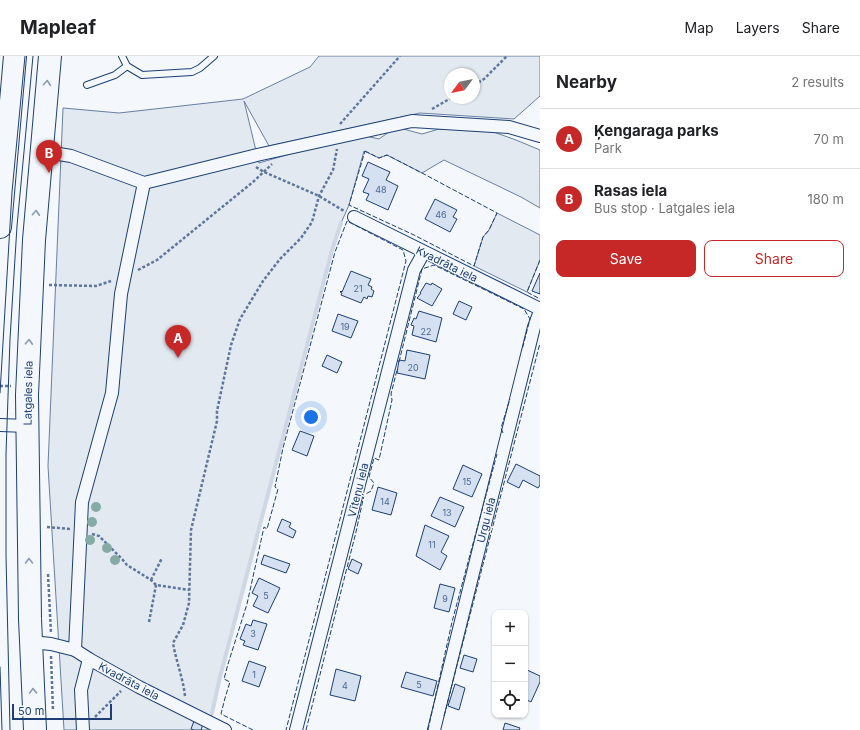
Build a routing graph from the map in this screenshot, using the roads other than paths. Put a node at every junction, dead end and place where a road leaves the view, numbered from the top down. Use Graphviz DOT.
graph roads {
  1 [pos="15,56"];
  2 [pos="50,56"];
  3 [pos="122,56"];
  4 [pos="214,56"];
  5 [pos="127,66"];
  6 [pos="88,85"];
  7 [pos="4,128"];
  8 [pos="540,136"];
  9 [pos="41,152"];
  10 [pos="144,183"];
  11 [pos="354,217"];
  12 [pos="0,227"];
  13 [pos="424,252"];
  14 [pos="540,310"];
  15 [pos="0,425"];
  16 [pos="27,426"];
  17 [pos="41,643"];
  18 [pos="75,650"];
  19 [pos="89,659"];
  20 [pos="87,726"];
  21 [pos="35,730"];
  22 [pos="225,730"];
  23 [pos="296,730"];
  24 [pos="434,730"];
  1 -- 7 [label="highway"];
  9 -- 2 [label="highway, Latgales iela, one-way"];
  3 -- 5 [label="lane"];
  4 -- 5 [label="lane"];
  5 -- 6 [label="lane"];
  7 -- 12 [label="highway"];
  8 -- 10 [label="street"];
  9 -- 10 [label="street"];
  16 -- 9 [label="highway, Latgales iela, one-way"];
  10 -- 18 [label="street"];
  11 -- 13 [label="street, Kvadrāta iela"];
  13 -- 14 [label="street, Kvadrāta iela"];
  13 -- 23 [label="street, Vīteņu iela"];
  14 -- 24 [label="street, Urgu iela"];
  15 -- 16 [label="street"];
  17 -- 16 [label="highway, Latgales iela, one-way"];
  17 -- 18 [label="street, Kvadrāta iela"];
  21 -- 17 [label="highway, Latgales iela, one-way"];
  18 -- 19 [label="street, Kvadrāta iela"];
  19 -- 20 [label="street"];
  19 -- 22 [label="street, Kvadrāta iela"];
}
